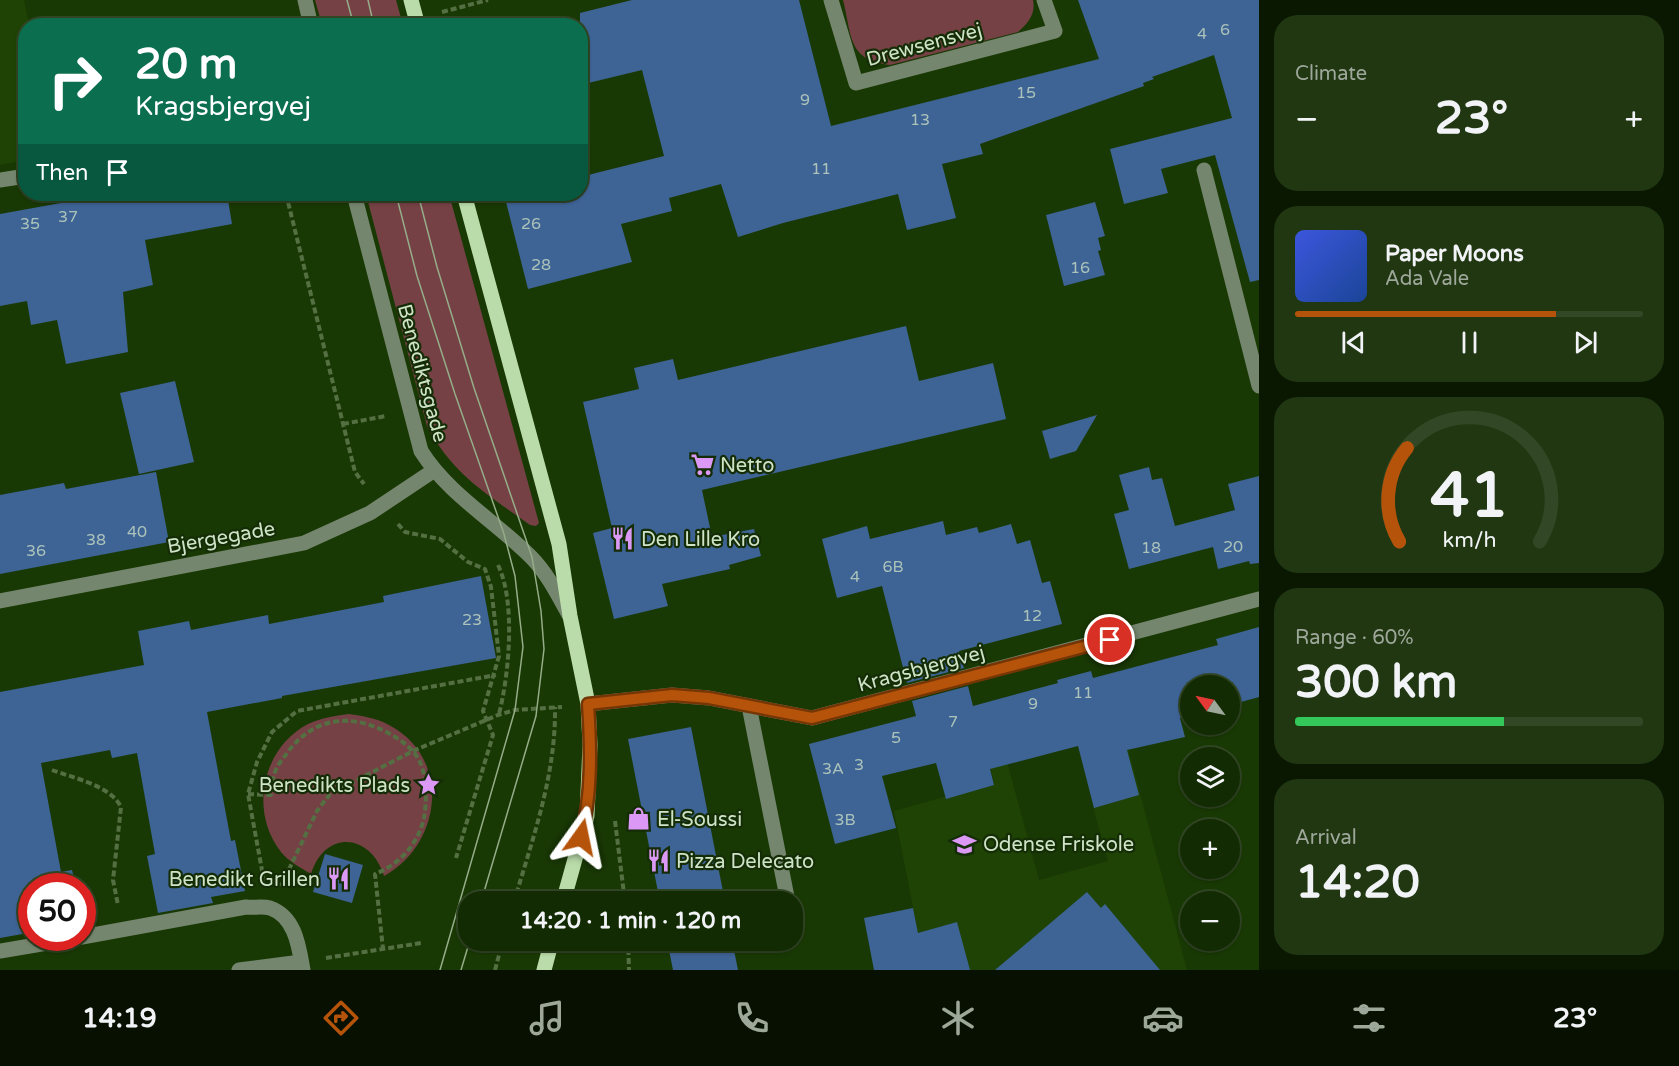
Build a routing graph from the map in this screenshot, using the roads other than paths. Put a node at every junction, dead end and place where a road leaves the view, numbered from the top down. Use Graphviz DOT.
graph roads {
  1 [pos="305,0"];
  2 [pos="411,0"];
  3 [pos="831,0"];
  4 [pos="1044,0"];
  5 [pos="309,18"];
  6 [pos="416,18"];
  7 [pos="1204,170"];
  8 [pos="18,177"];
  9 [pos="0,180"];
  10 [pos="356,201"];
  11 [pos="466,201"];
  12 [pos="1255,354"];
  13 [pos="1259,386"];
  14 [pos="434,471"];
  15 [pos="1259,599"];
  16 [pos="0,601"];
  17 [pos="570,616"];
  18 [pos="588,704"];
  19 [pos="749,706"];
  20 [pos="566,891"];
  21 [pos="786,891"];
  22 [pos="96,934"];
  23 [pos="18,948"];
  24 [pos="0,951"];
  25 [pos="549,951"];
  26 [pos="302,966"];
  27 [pos="239,970"];
  28 [pos="544,970"];
  1 -- 5 [label="street"];
  2 -- 6 [label="main road"];
  3 -- 4 [label="street, Drewsensvej"];
  7 -- 12 [label="street"];
  8 -- 9 [label="street"];
  10 -- 14 [label="street, Benediktsgade"];
  11 -- 17 [label="main road, Benediktsgade"];
  12 -- 13 [label="street"];
  14 -- 16 [label="street, Bjergegade"];
  14 -- 17 [label="street, Benediktsgade"];
  15 -- 19 [label="street, Kragsbjergvej"];
  17 -- 18 [label="main road, Benediktsgade"];
  18 -- 19 [label="street, Kragsbjergvej"];
  18 -- 20 [label="main road, Benediktsgade"];
  19 -- 21 [label="street"];
  22 -- 26 [label="street"];
  23 -- 24 [label="street"];
  25 -- 28 [label="main road"];
  26 -- 27 [label="street"];
}
